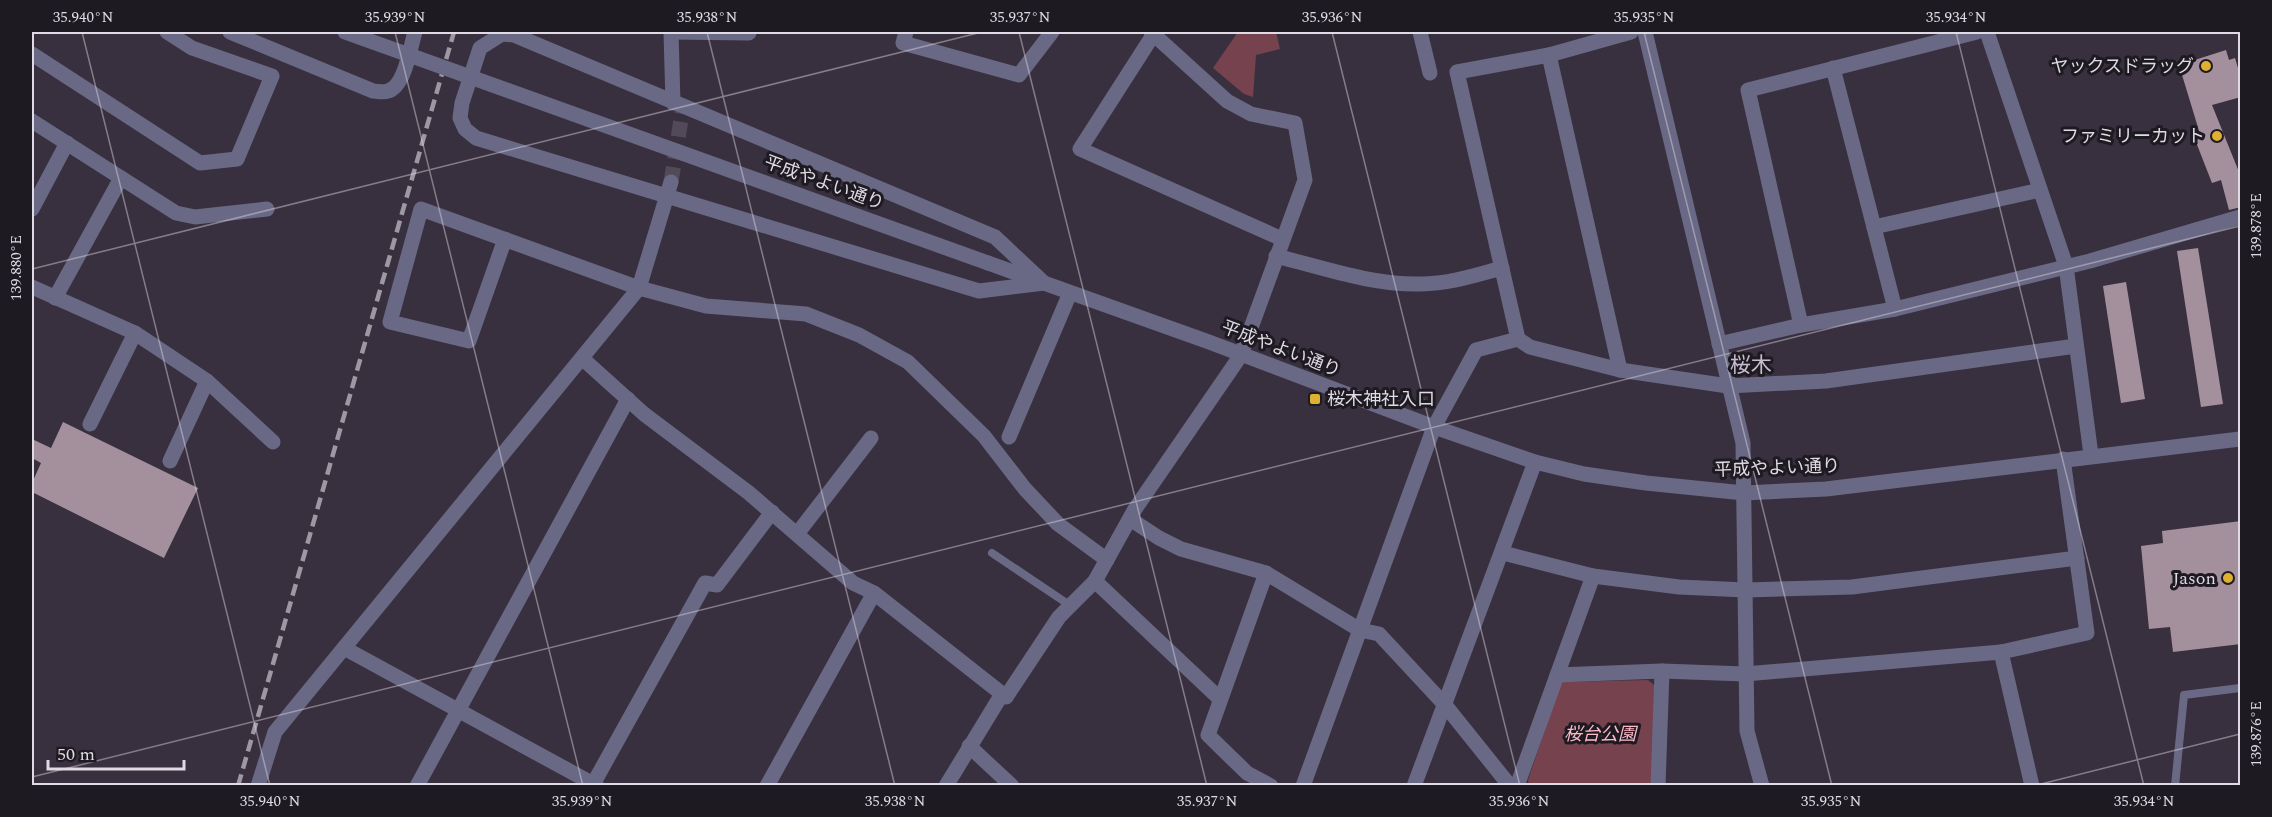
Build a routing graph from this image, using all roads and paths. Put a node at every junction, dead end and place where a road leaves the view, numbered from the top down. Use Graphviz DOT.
graph roads {
  1 [pos="167,32"];
  2 [pos="230,32"];
  3 [pos="345,32"];
  4 [pos="415,32"];
  5 [pos="671,32"];
  6 [pos="748,32"];
  7 [pos="906,32"];
  8 [pos="1052,32"];
  9 [pos="1153,32"];
  10 [pos="1420,32"];
  11 [pos="1631,32"];
  12 [pos="1645,32"];
  13 [pos="1977,32"];
  14 [pos="1987,32"];
  15 [pos="32,54"];
  16 [pos="1549,55"];
  17 [pos="1833,68"];
  18 [pos="1430,73"];
  19 [pos="673,103"];
  20 [pos="32,121"];
  21 [pos="67,143"];
  22 [pos="121,178"];
  23 [pos="669,189"];
  24 [pos="2040,190"];
  25 [pos="32,209"];
  26 [pos="267,209"];
  27 [pos="2241,217"];
  28 [pos="1874,227"];
  29 [pos="505,239"];
  30 [pos="1282,239"];
  31 [pos="1276,256"];
  32 [pos="2066,266"];
  33 [pos="1502,268"];
  34 [pos="1044,283"];
  35 [pos="32,287"];
  36 [pos="639,288"];
  37 [pos="1070,292"];
  38 [pos="55,298"];
  39 [pos="1895,309"];
  40 [pos="1801,325"];
  41 [pos="135,333"];
  42 [pos="1518,339"];
  43 [pos="1719,344"];
  44 [pos="2076,346"];
  45 [pos="1241,355"];
  46 [pos="583,359"];
  47 [pos="1620,370"];
  48 [pos="207,381"];
  49 [pos="1728,386"];
  50 [pos="628,399"];
  51 [pos="90,424"];
  52 [pos="1434,427"];
  53 [pos="1009,437"];
  54 [pos="871,438"];
  55 [pos="2241,439"];
  56 [pos="273,442"];
  57 [pos="2091,455"];
  58 [pos="2063,459"];
  59 [pos="170,461"];
  60 [pos="1535,462"];
  61 [pos="1744,493"];
  62 [pos="772,512"];
  63 [pos="1130,519"];
  64 [pos="797,534"];
  65 [pos="992,553"];
  66 [pos="1503,553"];
  67 [pos="2077,558"];
  68 [pos="1107,560"];
  69 [pos="1266,573"];
  70 [pos="1593,576"];
  71 [pos="1095,581"];
  72 [pos="1746,590"];
  73 [pos="874,593"];
  74 [pos="1071,606"];
  75 [pos="1360,630"];
  76 [pos="344,648"];
  77 [pos="2001,652"];
  78 [pos="1662,671"];
  79 [pos="1745,674"];
  80 [pos="1557,675"];
  81 [pos="2241,688"];
  82 [pos="1002,694"];
  83 [pos="1220,699"];
  84 [pos="1445,705"];
  85 [pos="458,709"];
  86 [pos="969,746"];
  87 [pos="2027,784"];
  88 [pos="594,785"];
  89 [pos="258,786"];
  90 [pos="417,786"];
  91 [pos="767,786"];
  92 [pos="946,786"];
  93 [pos="1012,786"];
  94 [pos="1271,786"];
  95 [pos="1303,786"];
  96 [pos="1414,786"];
  97 [pos="1510,786"];
  98 [pos="1517,786"];
  99 [pos="1658,786"];
  100 [pos="1762,786"];
  101 [pos="2175,786"];
  1 -- 15 [label="street"];
  2 -- 4 [label="street"];
  3 -- 34 [label="street, 平成やよい通り, bridge"];
  5 -- 6 [label="street"];
  5 -- 19 [label="street"];
  7 -- 8 [label="street"];
  9 -- 30 [label="street"];
  9 -- 30 [label="street"];
  10 -- 18 [label="street"];
  11 -- 16 [label="street"];
  12 -- 43 [label="street"];
  13 -- 17 [label="street"];
  14 -- 24 [label="street"];
  16 -- 33 [label="street"];
  16 -- 47 [label="street"];
  17 -- 28 [label="street"];
  17 -- 40 [label="street"];
  19 -- 23 [label="street"];
  19 -- 34 [label="street"];
  20 -- 21 [label="street"];
  21 -- 22 [label="street"];
  21 -- 25 [label="street"];
  22 -- 26 [label="street"];
  22 -- 38 [label="street"];
  23 -- 34 [label="street"];
  23 -- 36 [label="street"];
  24 -- 28 [label="street"];
  24 -- 32 [label="street"];
  27 -- 32 [label="street"];
  28 -- 39 [label="street"];
  29 -- 29 [label="street"];
  29 -- 36 [label="street"];
  30 -- 31 [label="street"];
  31 -- 33 [label="street"];
  31 -- 45 [label="street"];
  32 -- 39 [label="street"];
  32 -- 44 [label="street"];
  33 -- 42 [label="street"];
  34 -- 37 [label="street, 平成やよい通り"];
  35 -- 38 [label="street"];
  36 -- 46 [label="street"];
  36 -- 68 [label="street"];
  37 -- 45 [label="street, 平成やよい通り"];
  37 -- 53 [label="street"];
  38 -- 41 [label="street"];
  39 -- 40 [label="street"];
  40 -- 43 [label="street"];
  41 -- 48 [label="street"];
  41 -- 51 [label="street"];
  42 -- 47 [label="street"];
  42 -- 52 [label="street"];
  43 -- 49 [label="street"];
  44 -- 49 [label="street"];
  44 -- 57 [label="street"];
  45 -- 52 [label="street, 平成やよい通り"];
  45 -- 63 [label="street"];
  46 -- 50 [label="street"];
  46 -- 76 [label="street"];
  47 -- 49 [label="street"];
  48 -- 56 [label="street"];
  48 -- 59 [label="street"];
  49 -- 61 [label="street"];
  50 -- 62 [label="street"];
  50 -- 85 [label="street"];
  52 -- 60 [label="street, 平成やよい通り"];
  52 -- 75 [label="street"];
  54 -- 64 [label="street"];
  55 -- 57 [label="street, 平成やよい通り"];
  57 -- 58 [label="street, 平成やよい通り"];
  58 -- 61 [label="street, 平成やよい通り"];
  58 -- 67 [label="street"];
  60 -- 61 [label="street, 平成やよい通り"];
  60 -- 66 [label="street"];
  61 -- 72 [label="street"];
  62 -- 64 [label="street"];
  62 -- 88 [label="street"];
  63 -- 68 [label="street"];
  63 -- 69 [label="street"];
  64 -- 73 [label="street"];
  65 -- 74 [label="lane"];
  66 -- 70 [label="street"];
  66 -- 84 [label="street"];
  67 -- 72 [label="street"];
  67 -- 77 [label="street"];
  68 -- 71 [label="street"];
  69 -- 75 [label="street"];
  69 -- 83 [label="street"];
  70 -- 72 [label="street"];
  70 -- 80 [label="street"];
  71 -- 74 [label="street"];
  71 -- 83 [label="street"];
  72 -- 79 [label="street"];
  73 -- 82 [label="street"];
  73 -- 91 [label="street"];
  74 -- 82 [label="street"];
  75 -- 84 [label="street"];
  75 -- 95 [label="street"];
  76 -- 85 [label="street"];
  76 -- 89 [label="street"];
  77 -- 79 [label="street"];
  77 -- 87 [label="street"];
  78 -- 79 [label="street"];
  78 -- 80 [label="street"];
  78 -- 99 [label="street"];
  79 -- 100 [label="street"];
  80 -- 98 [label="street"];
  81 -- 101 [label="lane"];
  82 -- 86 [label="street"];
  83 -- 94 [label="street"];
  84 -- 96 [label="street"];
  84 -- 97 [label="street"];
  85 -- 88 [label="street"];
  85 -- 90 [label="street"];
  86 -- 92 [label="street"];
  86 -- 93 [label="street"];
}
